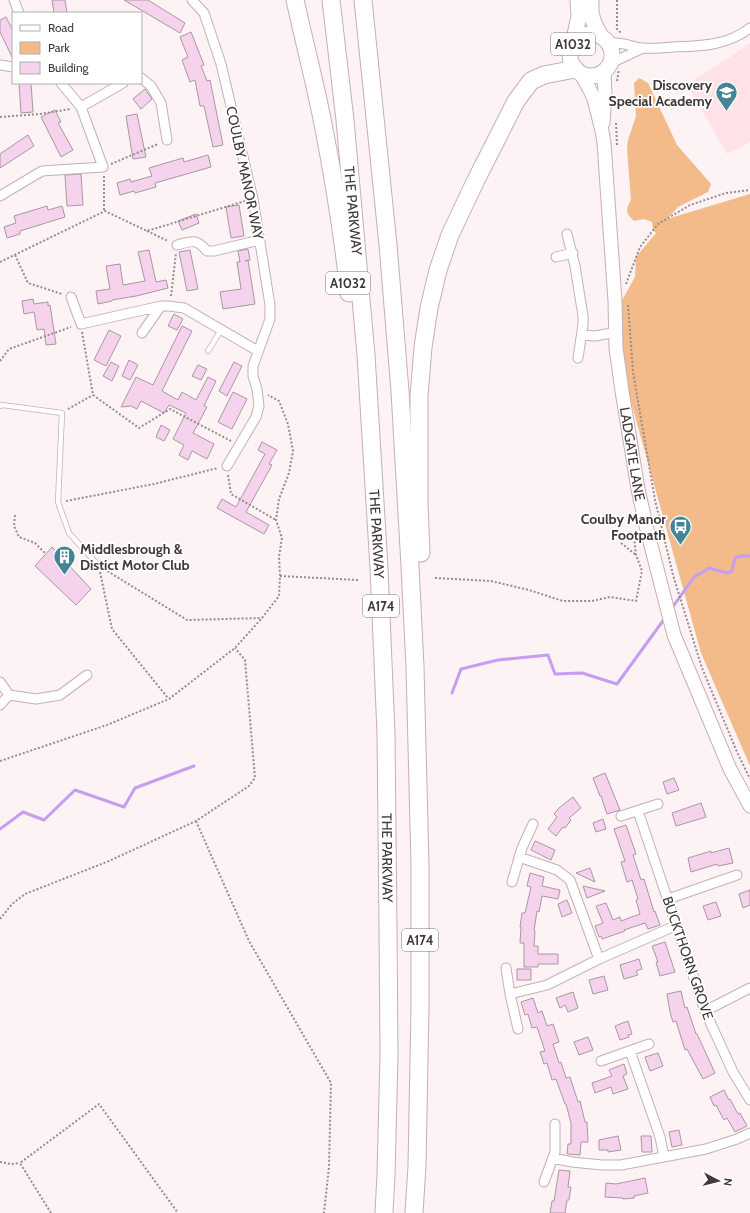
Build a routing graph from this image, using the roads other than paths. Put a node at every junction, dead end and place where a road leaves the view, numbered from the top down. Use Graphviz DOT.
graph roads {
  1 [pos="14,0"];
  2 [pos="192,0"];
  3 [pos="295,0"];
  4 [pos="331,0"];
  5 [pos="363,0"];
  6 [pos="578,0"];
  7 [pos="592,0"];
  8 [pos="19,12"];
  9 [pos="750,28"];
  10 [pos="604,38"];
  11 [pos="573,44"];
  12 [pos="641,48"];
  13 [pos="0,65"];
  14 [pos="12,67"];
  15 [pos="608,68"];
  16 [pos="578,72"];
  17 [pos="142,79"];
  18 [pos="62,84"];
  19 [pos="121,84"];
  20 [pos="81,107"];
  21 [pos="602,130"];
  22 [pos="167,140"];
  23 [pos="0,196"];
  24 [pos="567,234"];
  25 [pos="260,240"];
  26 [pos="178,245"];
  27 [pos="573,253"];
  28 [pos="556,257"];
  29 [pos="71,297"];
  30 [pos="165,306"];
  31 [pos="221,330"];
  32 [pos="617,332"];
  33 [pos="142,333"];
  34 [pos="582,335"];
  35 [pos="208,351"];
  36 [pos="258,351"];
  37 [pos="578,358"];
  38 [pos="0,406"];
  39 [pos="371,442"];
  40 [pos="227,466"];
  41 [pos="99,566"];
  42 [pos="415,668"];
  43 [pos="87,675"];
  44 [pos="0,682"];
  45 [pos="9,695"];
  46 [pos="0,705"];
  47 [pos="658,804"];
  48 [pos="750,806"];
  49 [pos="638,811"];
  50 [pos="621,816"];
  51 [pos="533,824"];
  52 [pos="519,857"];
  53 [pos="737,875"];
  54 [pos="512,882"];
  55 [pos="668,899"];
  56 [pos="677,925"];
  57 [pos="599,959"];
  58 [pos="506,968"];
  59 [pos="750,988"];
  60 [pos="510,994"];
  61 [pos="705,1011"];
  62 [pos="518,1029"];
  63 [pos="649,1044"];
  64 [pos="630,1051"];
  65 [pos="601,1061"];
  66 [pos="750,1100"];
  67 [pos="555,1124"];
  68 [pos="750,1133"];
  69 [pos="664,1157"];
  70 [pos="553,1158"];
  71 [pos="544,1182"];
  72 [pos="384,1213"];
  73 [pos="414,1213"];
  1 -- 8 [label="street"];
  2 -- 25 [label="street, COULBY MANOR WAY"];
  3 -- 39 [label="highway, A1032"];
  4 -- 39 [label="highway, THE PARKWAY / A174"];
  5 -- 42 [label="highway, A174"];
  6 -- 11 [label="main road, A1032"];
  7 -- 10 [label="main road, A1032"];
  9 -- 12 [label="street"];
  10 -- 11 [label="main road, A1032"];
  10 -- 12 [label="street"];
  10 -- 15 [label="main road, A1032"];
  11 -- 16 [label="main road, A1032"];
  12 -- 15 [label="street"];
  13 -- 14 [label="street"];
  15 -- 16 [label="main road, A1032"];
  15 -- 21 [label="main road, LADGATE LANE"];
  16 -- 21 [label="main road, LADGATE LANE"];
  16 -- 42 [label="highway, A174"];
  17 -- 22 [label="street"];
  18 -- 20 [label="street"];
  19 -- 20 [label="street"];
  20 -- 23 [label="street"];
  21 -- 32 [label="main road, LADGATE LANE"];
  24 -- 27 [label="street"];
  25 -- 26 [label="street"];
  25 -- 36 [label="street, COULBY MANOR WAY"];
  27 -- 28 [label="street"];
  27 -- 34 [label="street"];
  29 -- 30 [label="street"];
  30 -- 31 [label="street"];
  30 -- 33 [label="street"];
  31 -- 35 [label="lane"];
  31 -- 36 [label="street"];
  32 -- 34 [label="street"];
  32 -- 48 [label="main road, LADGATE LANE"];
  34 -- 37 [label="street"];
  36 -- 40 [label="street, COULBY MANOR WAY"];
  38 -- 41 [label="lane"];
  39 -- 72 [label="highway, THE PARKWAY / A174"];
  42 -- 73 [label="highway, A174"];
  43 -- 45 [label="street"];
  44 -- 45 [label="street"];
  45 -- 46 [label="street"];
  47 -- 49 [label="street"];
  49 -- 50 [label="street"];
  49 -- 55 [label="street, BUCKTHORN GROVE"];
  51 -- 52 [label="street"];
  52 -- 54 [label="street"];
  52 -- 57 [label="street"];
  53 -- 55 [label="street"];
  55 -- 56 [label="street, BUCKTHORN GROVE"];
  56 -- 57 [label="street"];
  56 -- 61 [label="street, BUCKTHORN GROVE"];
  57 -- 60 [label="street"];
  58 -- 60 [label="street"];
  59 -- 61 [label="street"];
  60 -- 62 [label="street"];
  61 -- 66 [label="street, BUCKTHORN GROVE"];
  63 -- 64 [label="street"];
  64 -- 65 [label="street"];
  64 -- 69 [label="street"];
  67 -- 70 [label="street"];
  68 -- 69 [label="street"];
  69 -- 70 [label="street"];
  70 -- 71 [label="street"];
}
